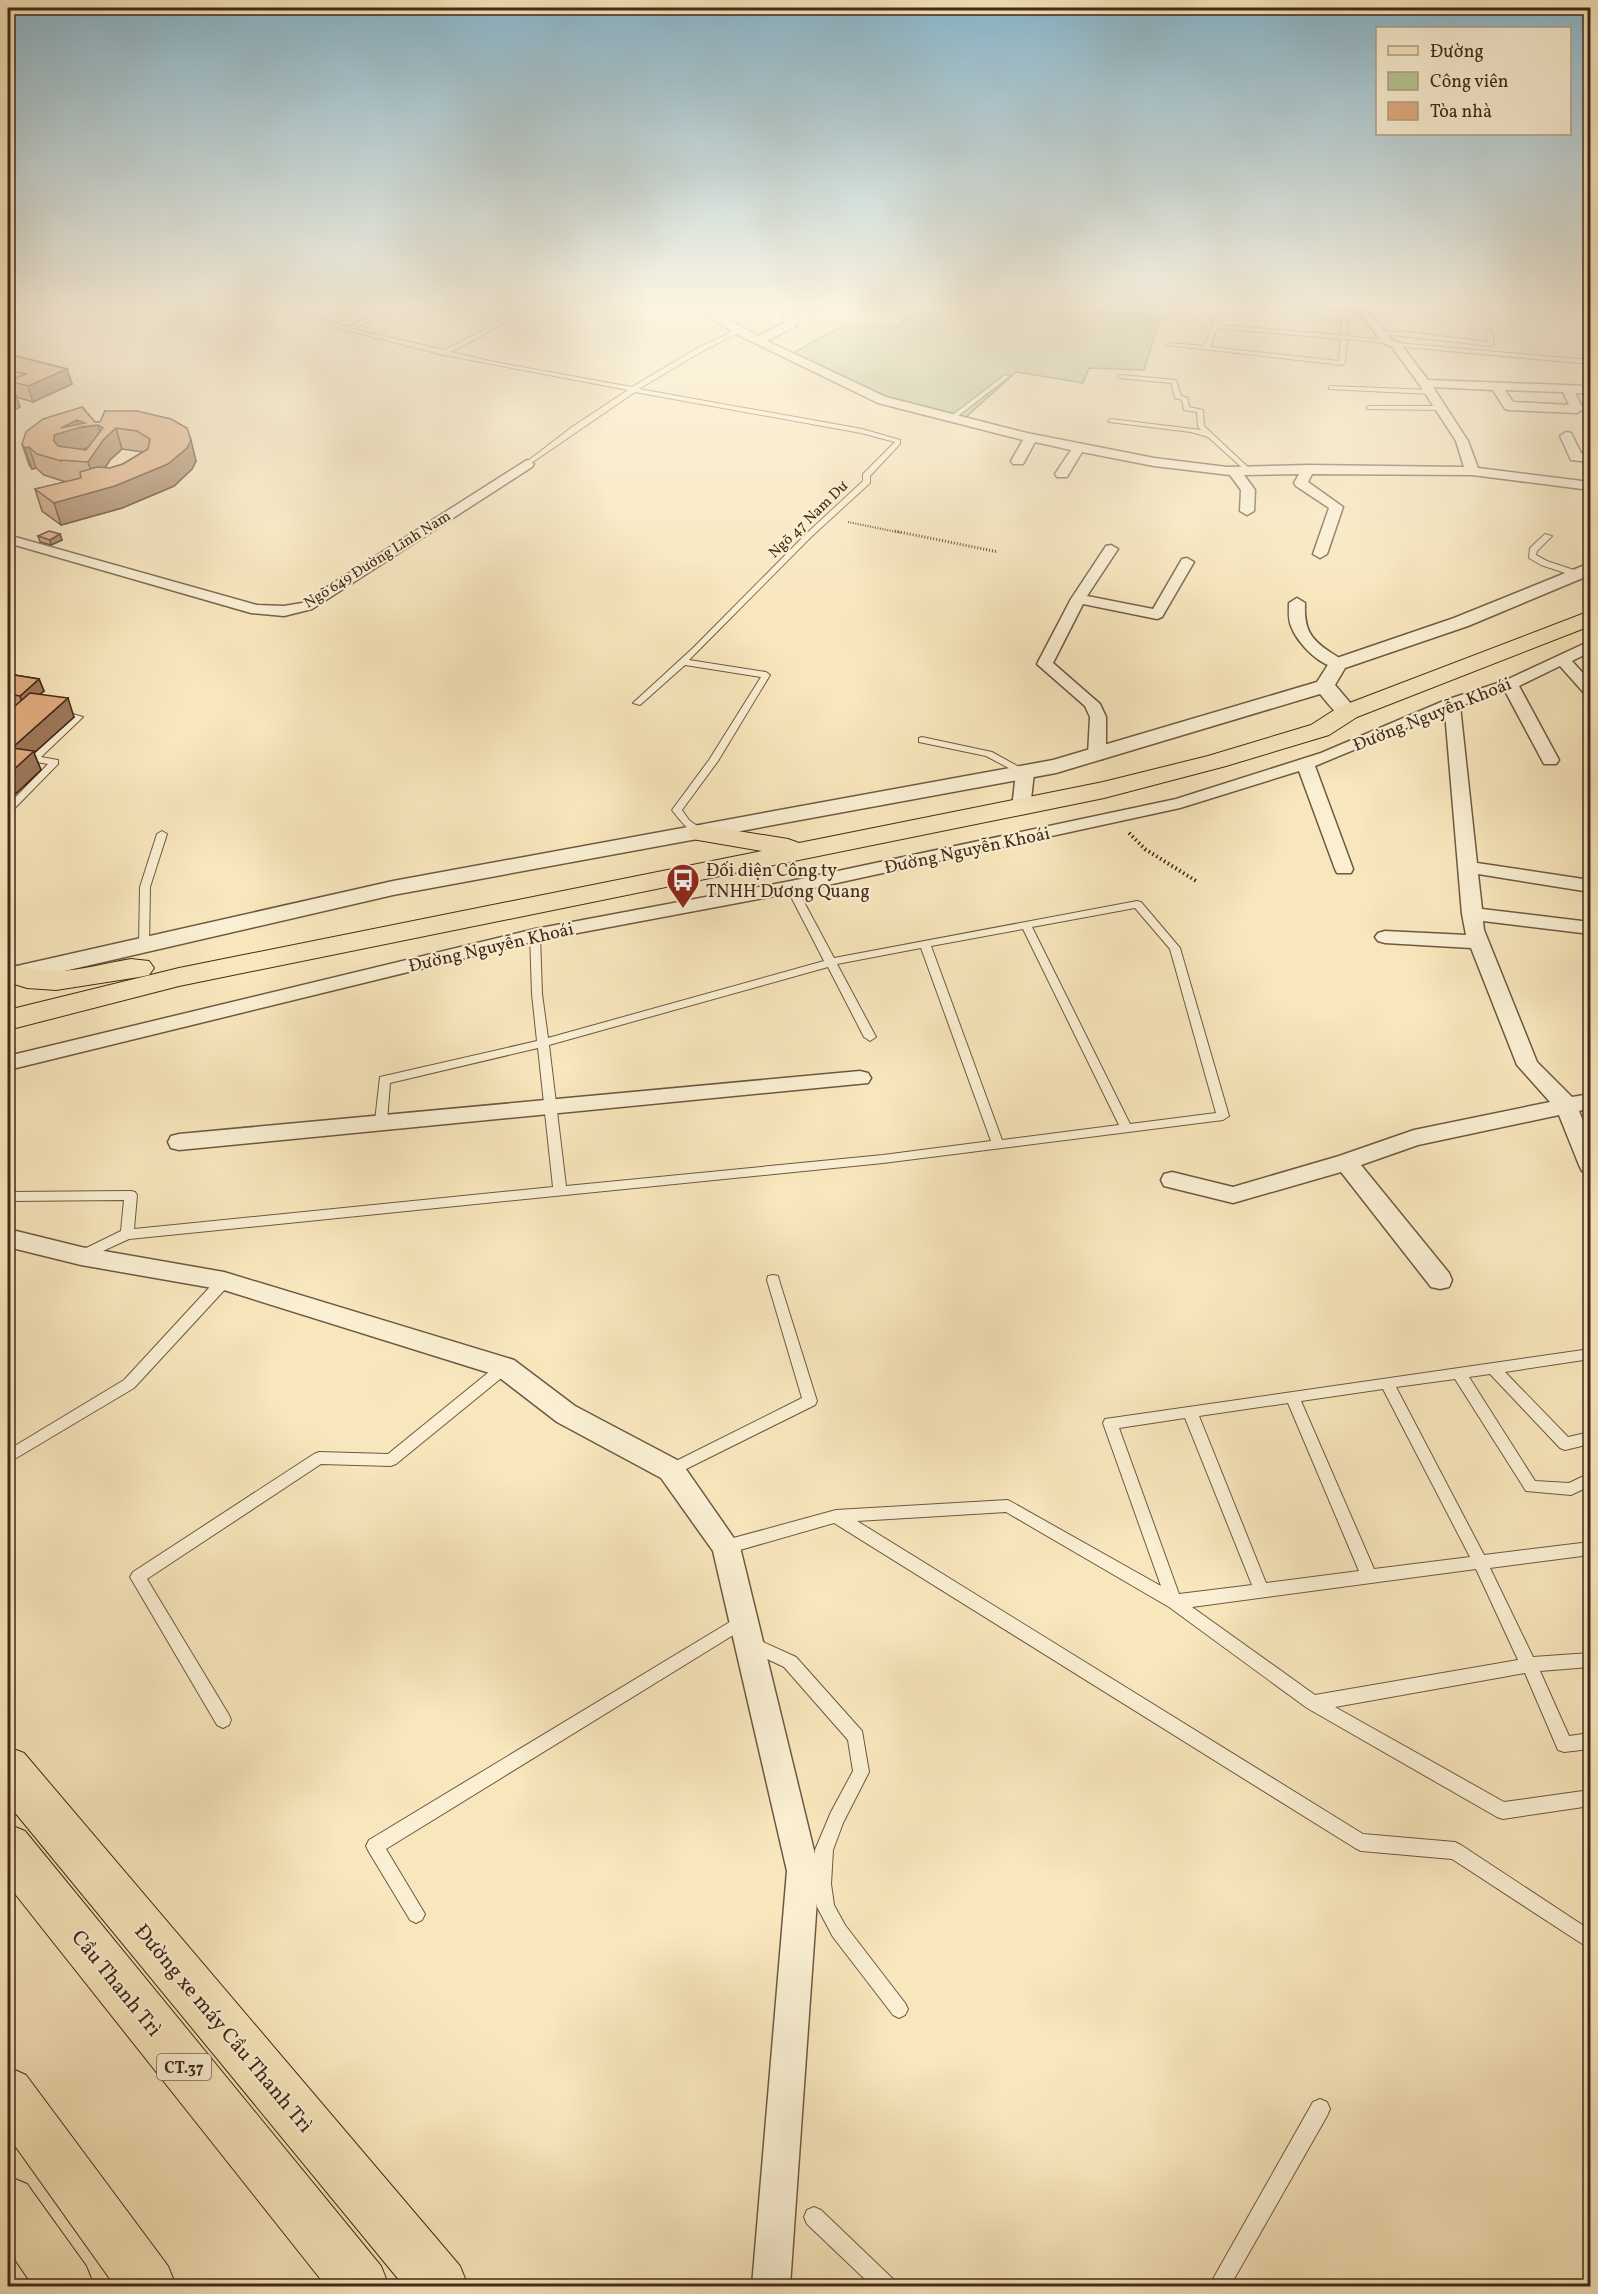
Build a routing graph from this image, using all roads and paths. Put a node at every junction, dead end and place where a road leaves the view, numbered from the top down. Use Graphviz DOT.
graph roads {
  1 [pos="598,412"];
  2 [pos="756,412"];
  3 [pos="929,412"];
  4 [pos="963,412"];
  5 [pos="1200,412"];
  6 [pos="1444,412"];
  7 [pos="1532,412"];
  8 [pos="952,418"];
  9 [pos="1111,421"];
  10 [pos="1537,421"];
  11 [pos="1213,436"];
  12 [pos="1566,436"];
  13 [pos="1032,438"];
  14 [pos="1079,447"];
  15 [pos="1590,458"];
  16 [pos="1018,461"];
  17 [pos="528,464"];
  18 [pos="1308,469"];
  19 [pos="1234,471"];
  20 [pos="1249,471"];
  21 [pos="1472,471"];
  22 [pos="1062,474"];
  23 [pos="1590,486"];
  24 [pos="1247,512"];
  25 [pos="826,518"];
  26 [pos="1548,536"];
  27 [pos="8,539"];
  28 [pos="1111,549"];
  29 [pos="998,552"];
  30 [pos="1320,554"];
  31 [pos="1187,562"];
  32 [pos="1584,571"];
  33 [pos="1078,599"];
  34 [pos="1297,603"];
  35 [pos="1590,618"];
  36 [pos="1590,646"];
  37 [pos="1562,659"];
  38 [pos="683,662"];
  39 [pos="1338,664"];
  40 [pos="1510,684"];
  41 [pos="1324,686"];
  42 [pos="1590,690"];
  43 [pos="637,703"];
  44 [pos="1452,703"];
  45 [pos="51,711"];
  46 [pos="1348,712"];
  47 [pos="922,740"];
  48 [pos="1097,755"];
  49 [pos="1550,760"];
  50 [pos="1305,764"];
  51 [pos="1025,773"];
  52 [pos="1021,808"];
  53 [pos="8,810"];
  54 [pos="1115,819"];
  55 [pos="701,833"];
  56 [pos="162,834"];
  57 [pos="807,851"];
  58 [pos="1468,867"];
  59 [pos="1344,869"];
  60 [pos="1196,881"];
  61 [pos="791,886"];
  62 [pos="1590,886"];
  63 [pos="1472,914"];
  64 [pos="1026,925"];
  65 [pos="1590,928"];
  66 [pos="535,935"];
  67 [pos="1385,937"];
  68 [pos="1479,942"];
  69 [pos="925,944"];
  70 [pos="144,945"];
  71 [pos="832,962"];
  72 [pos="10,975"];
  73 [pos="179,977"];
  74 [pos="8,1020"];
  75 [pos="870,1037"];
  76 [pos="543,1043"];
  77 [pos="8,1063"];
  78 [pos="860,1078"];
  79 [pos="1590,1101"];
  80 [pos="1566,1105"];
  81 [pos="550,1108"];
  82 [pos="381,1121"];
  83 [pos="1126,1128"];
  84 [pos="179,1142"];
  85 [pos="998,1144"];
  86 [pos="1346,1162"];
  87 [pos="1590,1165"];
  88 [pos="1172,1180"];
  89 [pos="560,1191"];
  90 [pos="8,1197"];
  91 [pos="127,1234"];
  92 [pos="8,1238"];
  93 [pos="81,1256"];
  94 [pos="773,1280"];
  95 [pos="1440,1280"];
  96 [pos="224,1281"];
  97 [pos="1590,1354"];
  98 [pos="505,1367"];
  99 [pos="1493,1368"];
  100 [pos="1459,1373"];
  101 [pos="1387,1383"];
  102 [pos="1292,1397"];
  103 [pos="1190,1412"];
  104 [pos="1590,1438"];
  105 [pos="8,1457"];
  106 [pos="671,1470"];
  107 [pos="1590,1479"];
  108 [pos="836,1516"];
  109 [pos="726,1547"];
  110 [pos="1590,1548"];
  111 [pos="1480,1562"];
  112 [pos="1369,1576"];
  113 [pos="1262,1591"];
  114 [pos="1174,1602"];
  115 [pos="746,1632"];
  116 [pos="1590,1660"];
  117 [pos="1529,1665"];
  118 [pos="1313,1703"];
  119 [pos="223,1720"];
  120 [pos="1590,1741"];
  121 [pos="8,1769"];
  122 [pos="1590,1798"];
  123 [pos="8,1848"];
  124 [pos="416,1914"];
  125 [pos="1590,1940"];
  126 [pos="898,2009"];
  127 [pos="8,2093"];
  128 [pos="1320,2109"];
  129 [pos="8,2203"];
  130 [pos="814,2217"];
  131 [pos="8,2220"];
  132 [pos="53,2286"];
  133 [pos="66,2286"];
  134 [pos="148,2286"];
  135 [pos="361,2286"];
  136 [pos="440,2286"];
  137 [pos="771,2286"];
  138 [pos="886,2286"];
  139 [pos="1220,2286"];
  1 -- 17 [label="lane"];
  2 -- 25 [label="lane, Ngõ 47 Nam Dư"];
  3 -- 8 [label="street"];
  4 -- 8 [label="lane"];
  5 -- 11 [label="lane"];
  6 -- 21 [label="street"];
  7 -- 10 [label="street"];
  8 -- 13 [label="street"];
  9 -- 11 [label="lane"];
  11 -- 20 [label="lane"];
  12 -- 15 [label="street"];
  13 -- 14 [label="street"];
  13 -- 16 [label="street"];
  14 -- 19 [label="street"];
  14 -- 22 [label="street"];
  17 -- 27 [label="street, Ngõ 649 Đường Lĩnh Nam"];
  18 -- 20 [label="street"];
  18 -- 21 [label="street"];
  18 -- 30 [label="street"];
  19 -- 20 [label="street"];
  19 -- 24 [label="street"];
  21 -- 23 [label="street"];
  25 -- 29 [label="path"];
  25 -- 38 [label="lane, Ngõ 47 Nam Dư"];
  26 -- 32 [label="lane"];
  28 -- 33 [label="street"];
  31 -- 33 [label="street"];
  32 -- 39 [label="street"];
  33 -- 48 [label="street"];
  34 -- 39 [label="street"];
  35 -- 46 [label="main road, Đường Nguyễn Khoái"];
  36 -- 37 [label="street, Đường Nguyễn Khoái"];
  37 -- 40 [label="street, Đường Nguyễn Khoái"];
  37 -- 42 [label="street"];
  38 -- 43 [label="lane, Ngõ 47 Nam Dư"];
  38 -- 55 [label="lane"];
  39 -- 41 [label="street"];
  40 -- 44 [label="street, Đường Nguyễn Khoái"];
  40 -- 49 [label="street"];
  41 -- 46 [label="street, Đường Nguyễn Khoái"];
  41 -- 48 [label="street"];
  44 -- 50 [label="street, Đường Nguyễn Khoái"];
  44 -- 58 [label="street"];
  45 -- 53 [label="lane"];
  46 -- 52 [label="main road, Đường Nguyễn Khoái"];
  47 -- 51 [label="lane"];
  48 -- 51 [label="street"];
  50 -- 54 [label="street, Đường Nguyễn Khoái"];
  50 -- 59 [label="street"];
  51 -- 52 [label="street"];
  51 -- 55 [label="street"];
  52 -- 57 [label="main road, Đường Nguyễn Khoái"];
  54 -- 60 [label="path"];
  54 -- 61 [label="street, Đường Nguyễn Khoái"];
  55 -- 57 [label="main road"];
  55 -- 70 [label="street"];
  56 -- 70 [label="lane"];
  57 -- 73 [label="main road, Đường Nguyễn Khoái"];
  58 -- 62 [label="street"];
  58 -- 63 [label="street"];
  61 -- 66 [label="street, Đường Nguyễn Khoái"];
  61 -- 71 [label="lane"];
  63 -- 65 [label="street"];
  63 -- 68 [label="street"];
  64 -- 69 [label="lane"];
  64 -- 83 [label="lane"];
  64 -- 83 [label="lane"];
  66 -- 76 [label="lane"];
  66 -- 77 [label="street, Đường Nguyễn Khoái"];
  67 -- 68 [label="street"];
  68 -- 80 [label="street"];
  69 -- 71 [label="lane"];
  69 -- 85 [label="lane"];
  70 -- 72 [label="street"];
  71 -- 75 [label="lane"];
  71 -- 76 [label="lane"];
  72 -- 73 [label="main road"];
  73 -- 74 [label="main road, Đường Nguyễn Khoái"];
  76 -- 81 [label="lane"];
  76 -- 82 [label="lane"];
  78 -- 81 [label="street"];
  79 -- 80 [label="street"];
  80 -- 86 [label="street"];
  80 -- 87 [label="street"];
  81 -- 82 [label="street"];
  81 -- 89 [label="lane"];
  82 -- 84 [label="street"];
  83 -- 85 [label="lane"];
  85 -- 89 [label="lane"];
  86 -- 88 [label="street"];
  86 -- 95 [label="street"];
  89 -- 91 [label="lane"];
  90 -- 91 [label="lane"];
  91 -- 93 [label="lane"];
  92 -- 93 [label="street"];
  93 -- 96 [label="street"];
  94 -- 106 [label="lane"];
  96 -- 98 [label="street"];
  96 -- 105 [label="lane"];
  97 -- 99 [label="lane"];
  98 -- 106 [label="street"];
  98 -- 119 [label="lane"];
  99 -- 100 [label="lane"];
  99 -- 104 [label="lane"];
  100 -- 101 [label="lane"];
  100 -- 107 [label="lane"];
  101 -- 102 [label="lane"];
  101 -- 111 [label="lane"];
  102 -- 103 [label="lane"];
  102 -- 112 [label="lane"];
  103 -- 113 [label="lane"];
  103 -- 114 [label="lane"];
  106 -- 109 [label="street"];
  108 -- 109 [label="lane"];
  108 -- 114 [label="lane"];
  108 -- 125 [label="lane"];
  109 -- 115 [label="street"];
  110 -- 111 [label="lane"];
  111 -- 112 [label="lane"];
  111 -- 117 [label="lane"];
  112 -- 113 [label="lane"];
  113 -- 114 [label="lane"];
  114 -- 118 [label="lane"];
  115 -- 124 [label="lane"];
  115 -- 126 [label="lane"];
  115 -- 137 [label="street"];
  116 -- 117 [label="lane"];
  117 -- 118 [label="lane"];
  117 -- 120 [label="lane"];
  118 -- 122 [label="lane"];
  121 -- 136 [label="main road, Đường xe máy Cầu Thanh Trì"];
  123 -- 135 [label="main road, Cầu Thanh Trì / CT.37"];
  127 -- 134 [label="main road"];
  128 -- 139 [label="lane"];
  129 -- 133 [label="main road"];
  130 -- 138 [label="lane"];
  131 -- 132 [label="street"];
}
